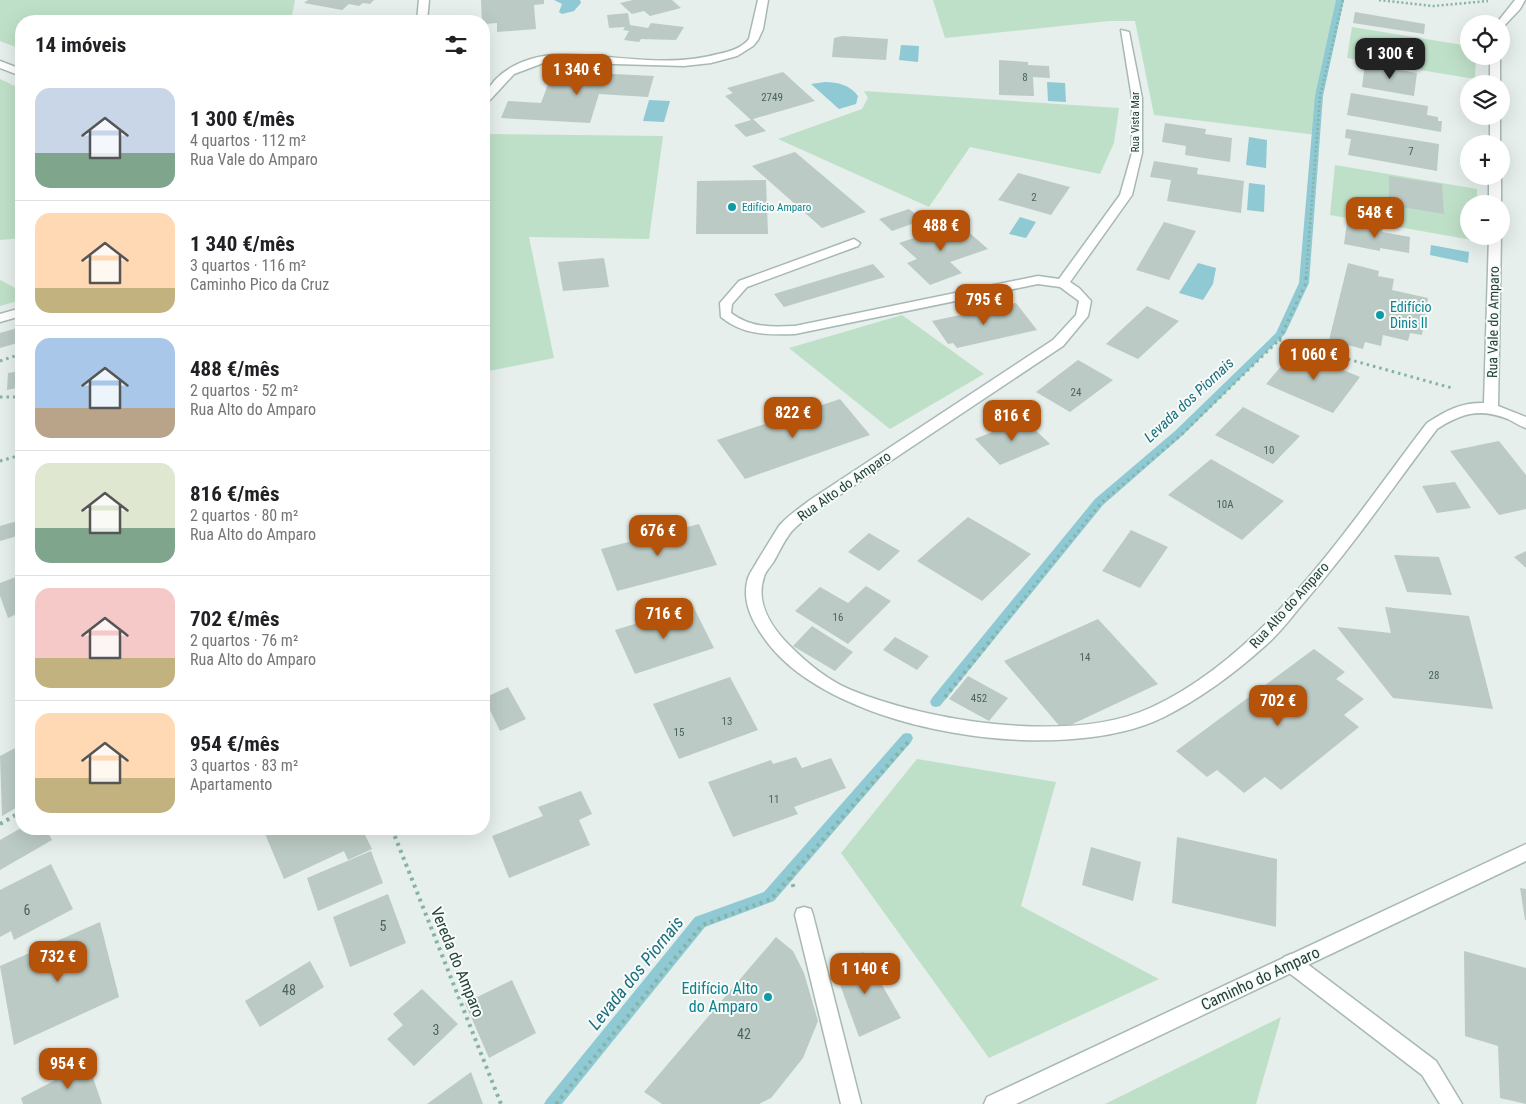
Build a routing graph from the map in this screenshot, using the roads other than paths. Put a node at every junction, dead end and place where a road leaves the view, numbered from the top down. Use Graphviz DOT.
graph roads {
  1 [pos="424,0"];
  2 [pos="763,0"];
  3 [pos="1520,2"];
  4 [pos="423,15"];
  5 [pos="1507,15"];
  6 [pos="1124,32"];
  7 [pos="0,64"];
  8 [pos="15,70"];
  9 [pos="490,92"];
  10 [pos="854,243"];
  11 [pos="1495,245"];
  12 [pos="1063,283"];
  13 [pos="15,314"];
  14 [pos="0,318"];
  15 [pos="1491,403"];
  16 [pos="1526,422"];
  17 [pos="1526,852"];
  18 [pos="804,915"];
  19 [pos="1291,963"];
  20 [pos="851,1104"];
  21 [pos="994,1104"];
  22 [pos="1452,1104"];
  1 -- 4 [label="street"];
  2 -- 9 [label="street"];
  3 -- 5 [label="street"];
  6 -- 12 [label="street, Rua Vista Mar"];
  7 -- 8 [label="street"];
  10 -- 12 [label="street"];
  11 -- 15 [label="street, Rua Vale do Amparo"];
  12 -- 15 [label="street, Rua Alto do Amparo"];
  13 -- 14 [label="street"];
  15 -- 16 [label="street, Rua Alto do Amparo"];
  17 -- 19 [label="street, Caminho do Amparo"];
  18 -- 20 [label="street"];
  19 -- 21 [label="street, Caminho do Amparo"];
  19 -- 22 [label="street"];
}
